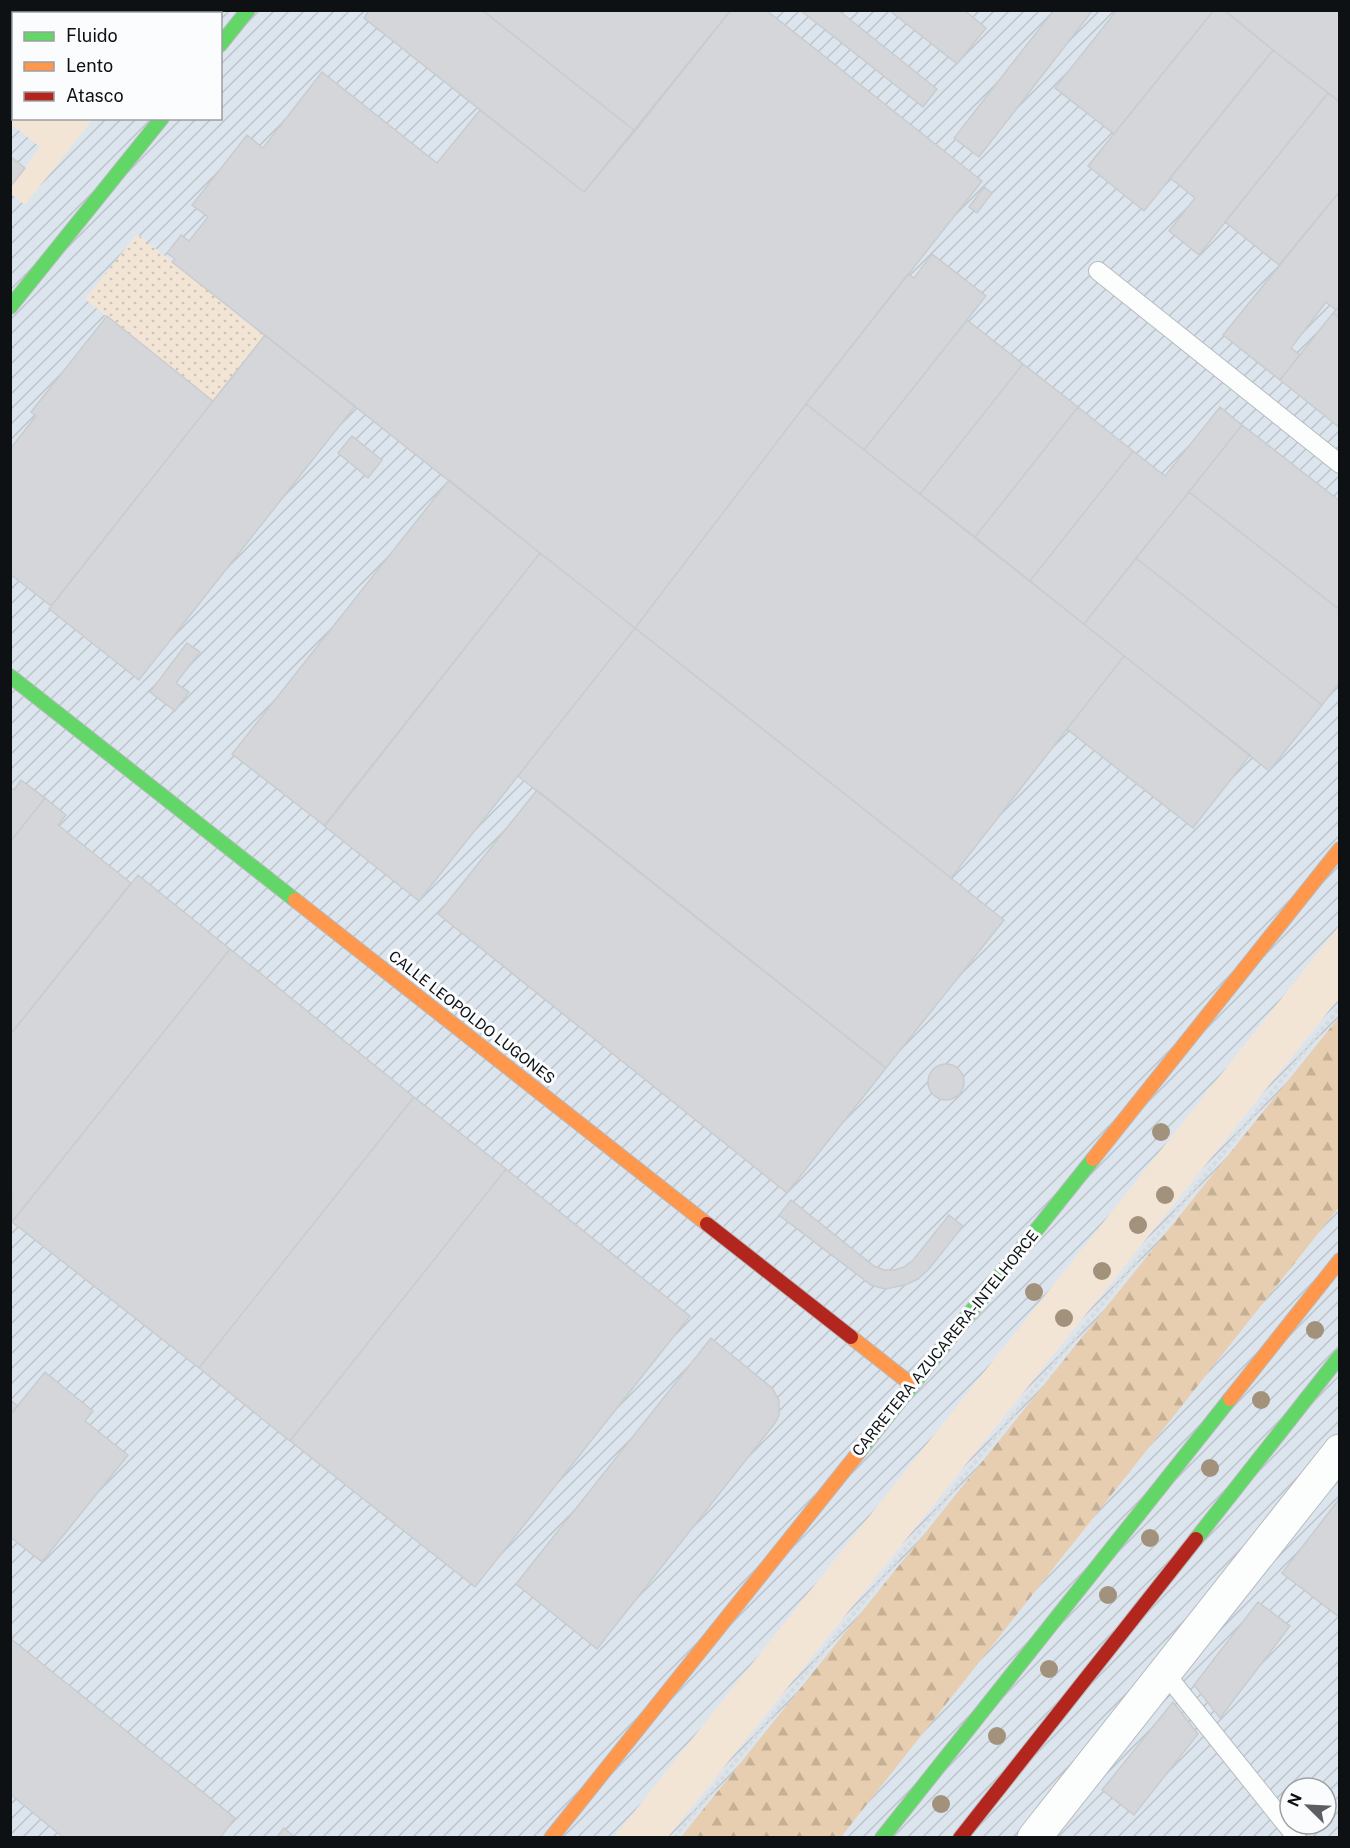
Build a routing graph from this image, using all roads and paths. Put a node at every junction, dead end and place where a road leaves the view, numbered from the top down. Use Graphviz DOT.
graph roads {
  1 [pos="248,10"];
  2 [pos="222,42"];
  3 [pos="160,120"];
  4 [pos="1098,271"];
  5 [pos="10,307"];
  6 [pos="1340,464"];
  7 [pos="10,676"];
  8 [pos="1340,849"];
  9 [pos="1340,1007"];
  10 [pos="1340,1260"];
  11 [pos="1340,1356"];
  12 [pos="912,1385"];
  13 [pos="1340,1451"];
  14 [pos="1165,1673"];
  15 [pos="551,1838"];
  16 [pos="674,1838"];
  17 [pos="882,1838"];
  18 [pos="960,1838"];
  19 [pos="1034,1838"];
  20 [pos="1298,1838"];
  1 -- 2 [label="street"];
  3 -- 5 [label="street"];
  4 -- 6 [label="lane"];
  7 -- 12 [label="street, CALLE LEOPOLDO LUGONES"];
  8 -- 12 [label="street, CARRETERA AZUCARERA-INTELHORCE"];
  9 -- 16 [label="path"];
  10 -- 17 [label="street"];
  11 -- 18 [label="street"];
  12 -- 15 [label="street, CARRETERA AZUCARERA-INTELHORCE"];
  13 -- 14 [label="street"];
  14 -- 19 [label="street"];
  14 -- 20 [label="lane"];
}
